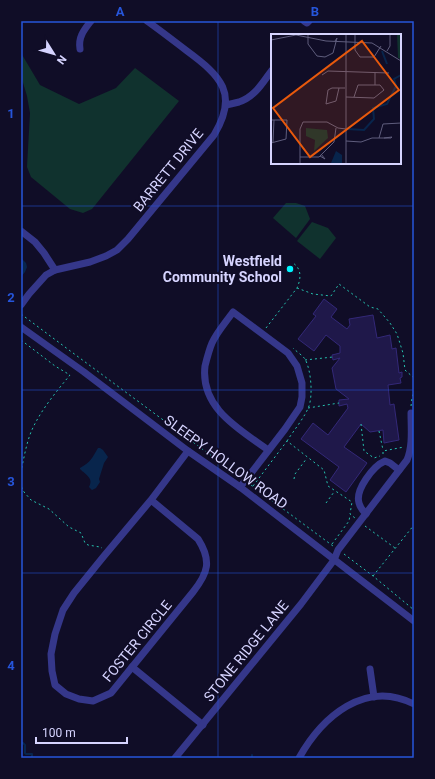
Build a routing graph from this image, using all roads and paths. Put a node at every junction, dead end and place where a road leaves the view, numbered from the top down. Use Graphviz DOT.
graph roads {
  1 [pos="91,21"];
  2 [pos="147,21"];
  3 [pos="304,21"];
  4 [pos="308,21"];
  5 [pos="80,49"];
  6 [pos="271,71"];
  7 [pos="226,105"];
  8 [pos="21,231"];
  9 [pos="293,263"];
  10 [pos="55,270"];
  11 [pos="297,288"];
  12 [pos="21,305"];
  13 [pos="21,314"];
  14 [pos="21,327"];
  15 [pos="266,328"];
  16 [pos="21,340"];
  17 [pos="290,346"];
  18 [pos="333,357"];
  19 [pos="305,360"];
  20 [pos="414,378"];
  21 [pos="414,392"];
  22 [pos="339,403"];
  23 [pos="308,408"];
  24 [pos="411,413"];
  25 [pos="361,424"];
  26 [pos="379,431"];
  27 [pos="287,441"];
  28 [pos="410,446"];
  29 [pos="268,450"];
  30 [pos="188,451"];
  31 [pos="383,451"];
  32 [pos="308,457"];
  33 [pos="399,470"];
  34 [pos="21,472"];
  35 [pos="294,479"];
  36 [pos="245,481"];
  37 [pos="21,482"];
  38 [pos="252,486"];
  39 [pos="240,487"];
  40 [pos="335,492"];
  41 [pos="151,500"];
  42 [pos="326,503"];
  43 [pos="350,514"];
  44 [pos="366,514"];
  45 [pos="359,521"];
  46 [pos="414,525"];
  47 [pos="331,545"];
  48 [pos="395,548"];
  49 [pos="338,550"];
  50 [pos="107,552"];
  51 [pos="334,560"];
  52 [pos="373,576"];
  53 [pos="414,610"];
  54 [pos="414,621"];
  55 [pos="132,667"];
  56 [pos="370,669"];
  57 [pos="374,697"];
  58 [pos="414,704"];
  59 [pos="203,725"];
  60 [pos="175,758"];
  61 [pos="299,758"];
  1 -- 5 [label="street"];
  2 -- 7 [label="street, BARRETT DRIVE"];
  3 -- 4 [label="street"];
  6 -- 7 [label="street"];
  7 -- 10 [label="street, BARRETT DRIVE"];
  8 -- 10 [label="street"];
  9 -- 11 [label="path"];
  10 -- 12 [label="street, BARRETT DRIVE"];
  11 -- 15 [label="path"];
  11 -- 20 [label="path"];
  13 -- 36 [label="path"];
  14 -- 30 [label="street, SLEEPY HOLLOW ROAD"];
  16 -- 34 [label="path"];
  17 -- 19 [label="path"];
  18 -- 19 [label="path"];
  19 -- 23 [label="path"];
  21 -- 24 [label="path"];
  22 -- 23 [label="path"];
  23 -- 27 [label="path"];
  24 -- 28 [label="street, STONE RIDGE LANE"];
  25 -- 31 [label="path"];
  26 -- 31 [label="path"];
  27 -- 32 [label="path"];
  27 -- 38 [label="path"];
  28 -- 31 [label="path"];
  28 -- 33 [label="street, STONE RIDGE LANE"];
  29 -- 29 [label="street"];
  29 -- 36 [label="street"];
  30 -- 39 [label="street, SLEEPY HOLLOW ROAD"];
  30 -- 41 [label="street, FOSTER CIRCLE"];
  32 -- 35 [label="path"];
  32 -- 40 [label="path"];
  33 -- 44 [label="street, STONE RIDGE LANE"];
  33 -- 44 [label="street"];
  36 -- 38 [label="path"];
  36 -- 39 [label="street"];
  37 -- 50 [label="path"];
  38 -- 47 [label="path"];
  39 -- 51 [label="street, SLEEPY HOLLOW ROAD"];
  40 -- 42 [label="path"];
  40 -- 43 [label="path"];
  41 -- 50 [label="street, FOSTER CIRCLE"];
  41 -- 55 [label="street, FOSTER CIRCLE"];
  43 -- 45 [label="path"];
  43 -- 47 [label="path"];
  44 -- 45 [label="street, STONE RIDGE LANE"];
  45 -- 48 [label="path"];
  45 -- 49 [label="street, STONE RIDGE LANE"];
  46 -- 48 [label="path"];
  47 -- 49 [label="path"];
  48 -- 52 [label="path"];
  49 -- 51 [label="street, STONE RIDGE LANE"];
  49 -- 52 [label="path"];
  50 -- 55 [label="street, FOSTER CIRCLE"];
  51 -- 54 [label="street, SLEEPY HOLLOW ROAD"];
  51 -- 59 [label="street, STONE RIDGE LANE"];
  52 -- 53 [label="path"];
  55 -- 59 [label="street"];
  56 -- 57 [label="street"];
  57 -- 58 [label="street"];
  57 -- 61 [label="street"];
  59 -- 60 [label="street, STONE RIDGE LANE"];
}
